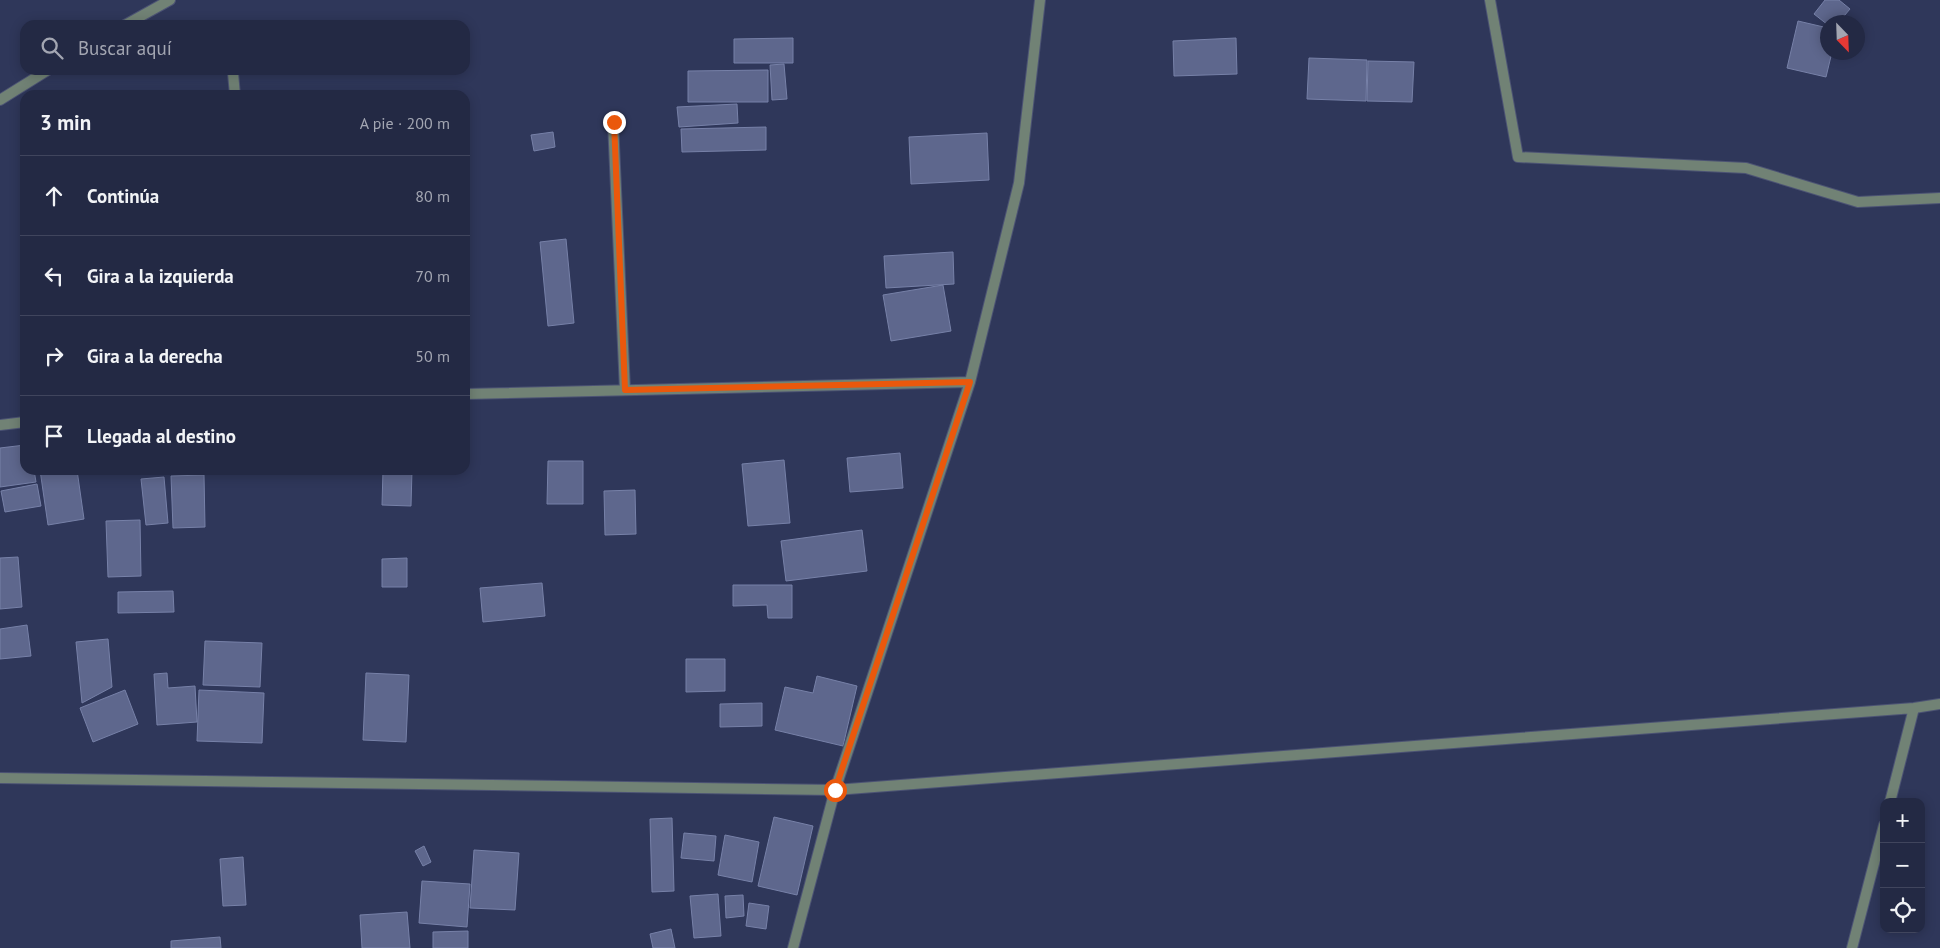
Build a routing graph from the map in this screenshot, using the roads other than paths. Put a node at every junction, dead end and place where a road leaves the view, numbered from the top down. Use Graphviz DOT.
graph roads {
  1 [pos="170,0"];
  2 [pos="1040,0"];
  3 [pos="1490,0"];
  4 [pos="134,20"];
  5 [pos="40,75"];
  6 [pos="234,75"];
  7 [pos="235,90"];
  8 [pos="0,100"];
  9 [pos="614,122"];
  10 [pos="1940,198"];
  11 [pos="970,382"];
  12 [pos="625,390"];
  13 [pos="470,394"];
  14 [pos="20,423"];
  15 [pos="0,425"];
  16 [pos="1940,704"];
  17 [pos="1914,708"];
  18 [pos="0,778"];
  19 [pos="835,790"];
  20 [pos="1891,798"];
  21 [pos="1880,840"];
  22 [pos="793,948"];
  23 [pos="1852,948"];
  1 -- 4 [label="street"];
  2 -- 11 [label="street"];
  3 -- 10 [label="street"];
  5 -- 8 [label="street"];
  6 -- 7 [label="street"];
  9 -- 12 [label="street"];
  11 -- 12 [label="street"];
  11 -- 19 [label="street"];
  12 -- 13 [label="street"];
  14 -- 15 [label="street"];
  16 -- 17 [label="street"];
  17 -- 19 [label="street"];
  17 -- 20 [label="street"];
  18 -- 19 [label="street"];
  19 -- 22 [label="street"];
  21 -- 23 [label="street"];
}
